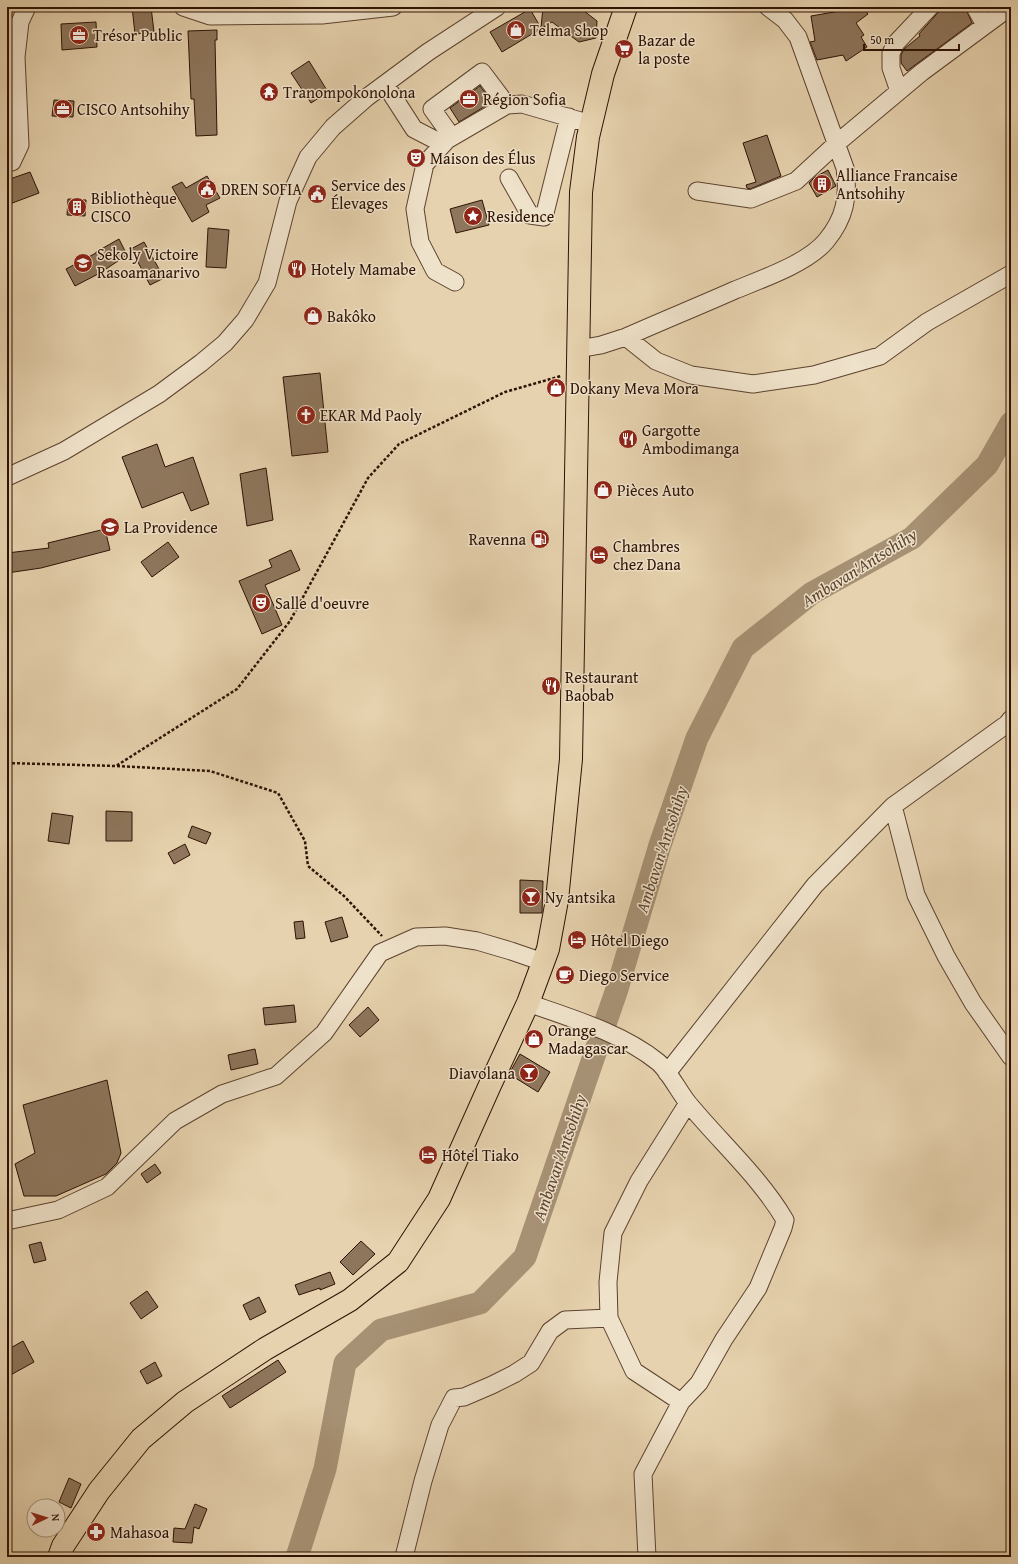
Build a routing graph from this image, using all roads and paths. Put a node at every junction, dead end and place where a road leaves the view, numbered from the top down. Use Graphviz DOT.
graph roads {
  1 [pos="27,7"];
  2 [pos="183,7"];
  3 [pos="393,7"];
  4 [pos="497,7"];
  5 [pos="626,7"];
  6 [pos="768,7"];
  7 [pos="930,7"];
  8 [pos="975,7"];
  9 [pos="1010,7"];
  10 [pos="244,11"];
  11 [pos="321,11"];
  12 [pos="985,25"];
  13 [pos="384,84"];
  14 [pos="899,91"];
  15 [pos="507,105"];
  16 [pos="569,118"];
  17 [pos="591,124"];
  18 [pos="448,141"];
  19 [pos="836,144"];
  20 [pos="7,163"];
  21 [pos="508,178"];
  22 [pos="696,191"];
  23 [pos="1011,274"];
  24 [pos="455,282"];
  25 [pos="626,336"];
  26 [pos="578,349"];
  27 [pos="578,371"];
  28 [pos="7,477"];
  29 [pos="1010,723"];
  30 [pos="7,763"];
  31 [pos="116,766"];
  32 [pos="893,806"];
  33 [pos="392,947"];
  34 [pos="543,962"];
  35 [pos="528,1003"];
  36 [pos="1011,1057"];
  37 [pos="667,1073"];
  38 [pos="688,1103"];
  39 [pos="7,1221"];
  40 [pos="609,1318"];
  41 [pos="681,1402"];
  42 [pos="59,1557"];
  43 [pos="404,1557"];
  44 [pos="647,1557"];
  1 -- 20 [label="street"];
  2 -- 10 [label="street"];
  3 -- 11 [label="street"];
  4 -- 13 [label="street"];
  5 -- 17 [label="main road"];
  6 -- 19 [label="street"];
  7 -- 14 [label="street"];
  8 -- 12 [label="street"];
  9 -- 12 [label="street"];
  10 -- 11 [label="street"];
  12 -- 14 [label="street"];
  13 -- 18 [label="street"];
  13 -- 28 [label="street"];
  14 -- 19 [label="street"];
  15 -- 16 [label="street"];
  15 -- 18 [label="street"];
  15 -- 18 [label="street"];
  16 -- 17 [label="street"];
  16 -- 21 [label="street"];
  17 -- 26 [label="main road"];
  18 -- 24 [label="street"];
  19 -- 22 [label="street"];
  19 -- 25 [label="street"];
  23 -- 25 [label="street"];
  25 -- 26 [label="street"];
  26 -- 27 [label="main road"];
  27 -- 31 [label="path"];
  27 -- 34 [label="main road"];
  29 -- 32 [label="street"];
  30 -- 31 [label="path"];
  31 -- 33 [label="path"];
  32 -- 36 [label="street"];
  32 -- 37 [label="street"];
  33 -- 34 [label="street"];
  33 -- 39 [label="street"];
  34 -- 35 [label="main road"];
  35 -- 37 [label="street"];
  35 -- 42 [label="main road"];
  37 -- 38 [label="street"];
  38 -- 40 [label="street"];
  38 -- 41 [label="street"];
  40 -- 41 [label="street"];
  40 -- 43 [label="street"];
  41 -- 44 [label="street"];
}
